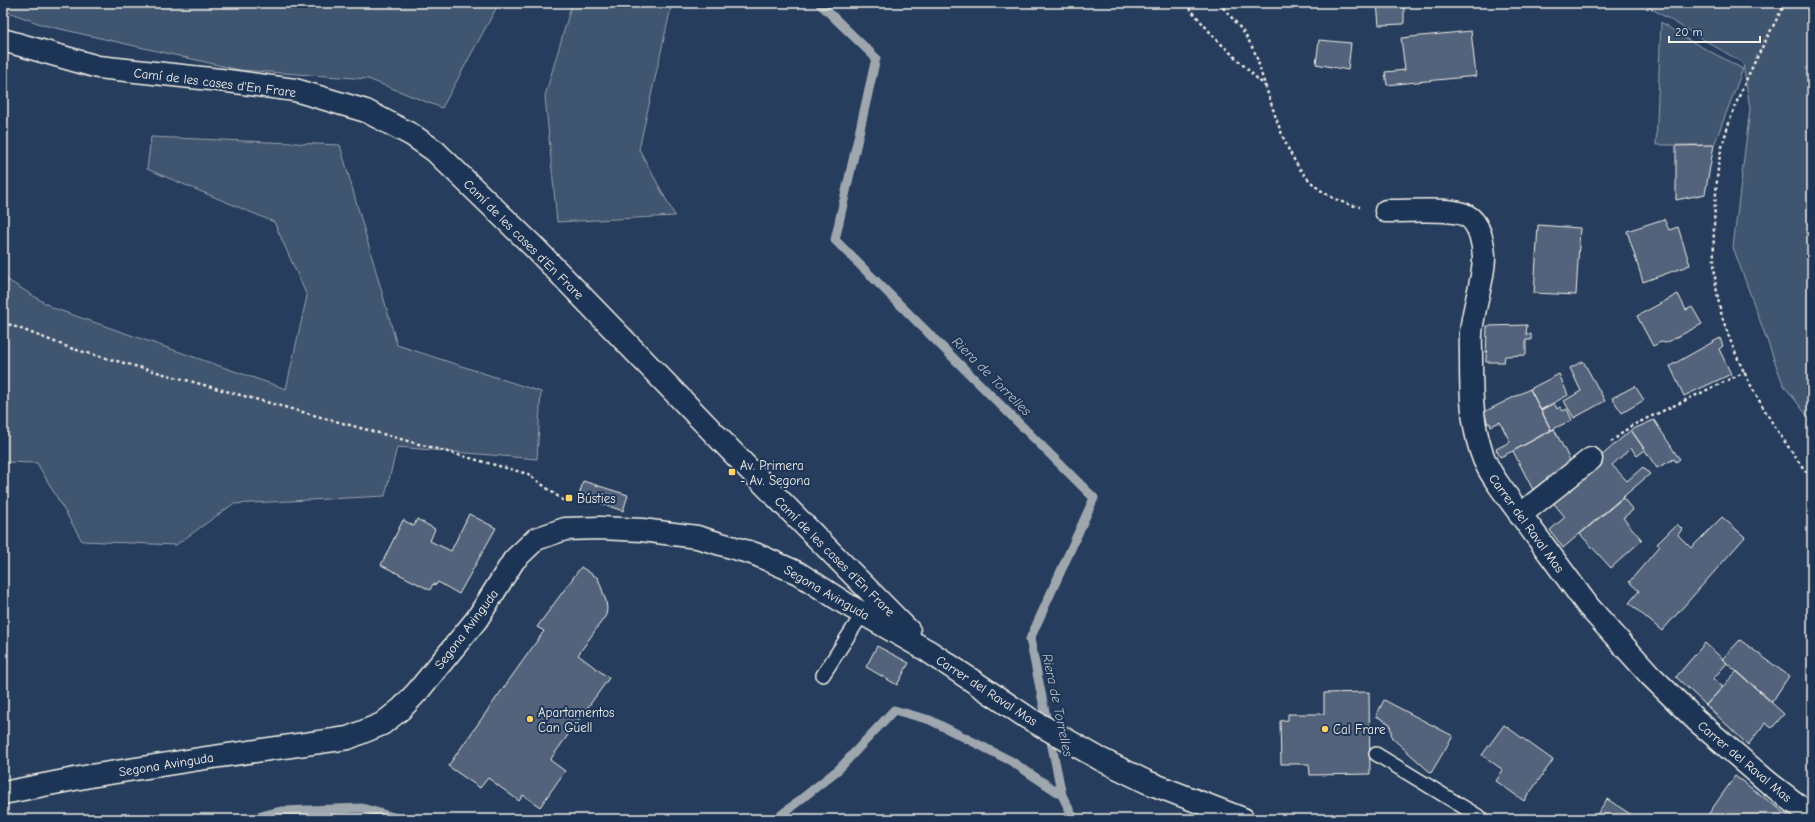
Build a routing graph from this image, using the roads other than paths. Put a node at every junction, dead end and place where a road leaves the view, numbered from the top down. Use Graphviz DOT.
graph roads {
  1 [pos="3,40"];
  2 [pos="1386,211"];
  3 [pos="1591,459"];
  4 [pos="1520,515"];
  5 [pos="862,613"];
  6 [pos="928,651"];
  7 [pos="823,674"];
  8 [pos="1376,754"];
  9 [pos="3,793"];
  10 [pos="1812,816"];
  11 [pos="1243,819"];
  12 [pos="1483,819"];
  1 -- 6 [label="street, Camí de les cases d'En Frare"];
  2 -- 4 [label="street, Carrer del Raval Mas"];
  3 -- 4 [label="street"];
  4 -- 10 [label="street, Carrer del Raval Mas"];
  5 -- 6 [label="street, Segona Avinguda"];
  5 -- 7 [label="lane"];
  5 -- 9 [label="street, Segona Avinguda"];
  6 -- 11 [label="street, Carrer del Raval Mas"];
  8 -- 12 [label="lane"];
}
